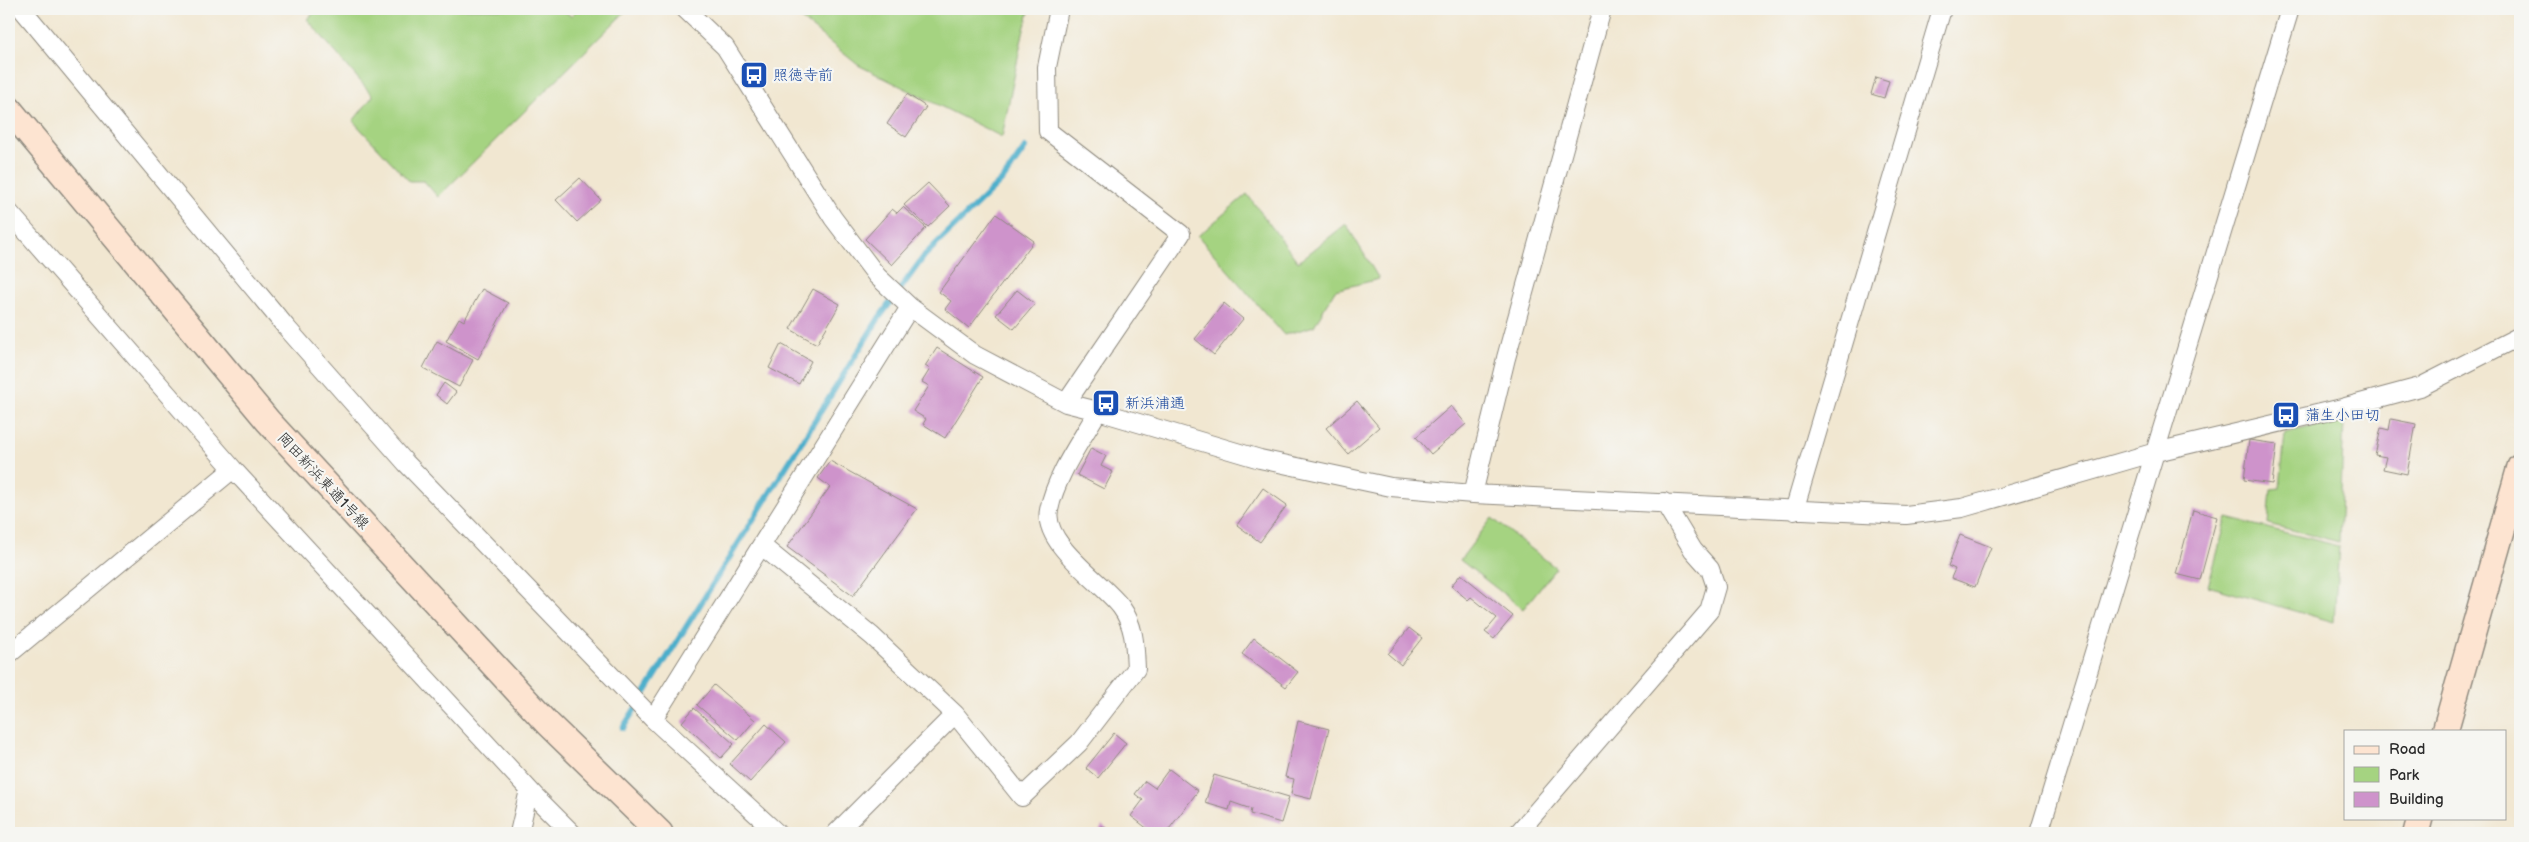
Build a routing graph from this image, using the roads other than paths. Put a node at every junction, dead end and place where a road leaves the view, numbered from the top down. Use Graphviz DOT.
graph roads {
  1 [pos="22,9"];
  2 [pos="685,9"];
  3 [pos="1060,9"];
  4 [pos="1602,9"];
  5 [pos="1942,9"];
  6 [pos="2290,9"];
  7 [pos="9,109"];
  8 [pos="9,212"];
  9 [pos="906,304"];
  10 [pos="2520,336"];
  11 [pos="1066,403"];
  12 [pos="1098,411"];
  13 [pos="2156,452"];
  14 [pos="2520,466"];
  15 [pos="233,469"];
  16 [pos="1473,494"];
  17 [pos="1664,502"];
  18 [pos="1794,511"];
  19 [pos="762,546"];
  20 [pos="9,654"];
  21 [pos="955,714"];
  22 [pos="649,715"];
  23 [pos="2445,730"];
  24 [pos="529,790"];
  25 [pos="2419,820"];
  26 [pos="519,833"];
  27 [pos="572,833"];
  28 [pos="660,833"];
  29 [pos="776,833"];
  30 [pos="836,833"];
  31 [pos="1518,833"];
  32 [pos="2039,833"];
  33 [pos="2416,833"];
  1 -- 22 [label="street"];
  2 -- 9 [label="street"];
  3 -- 11 [label="street"];
  4 -- 16 [label="street"];
  5 -- 18 [label="street"];
  6 -- 13 [label="street"];
  7 -- 28 [label="street, 岡田新浜東通1号線"];
  8 -- 15 [label="street"];
  9 -- 11 [label="street"];
  9 -- 19 [label="street"];
  10 -- 13 [label="street"];
  11 -- 12 [label="street"];
  12 -- 16 [label="street"];
  12 -- 21 [label="street"];
  13 -- 18 [label="street"];
  13 -- 32 [label="street"];
  14 -- 23 [label="street"];
  15 -- 20 [label="street"];
  15 -- 24 [label="street"];
  16 -- 17 [label="street"];
  17 -- 18 [label="street"];
  17 -- 31 [label="street"];
  19 -- 21 [label="street"];
  19 -- 22 [label="street"];
  21 -- 30 [label="street"];
  22 -- 29 [label="street"];
  24 -- 26 [label="street"];
  24 -- 27 [label="street"];
  25 -- 33 [label="street"];
}
